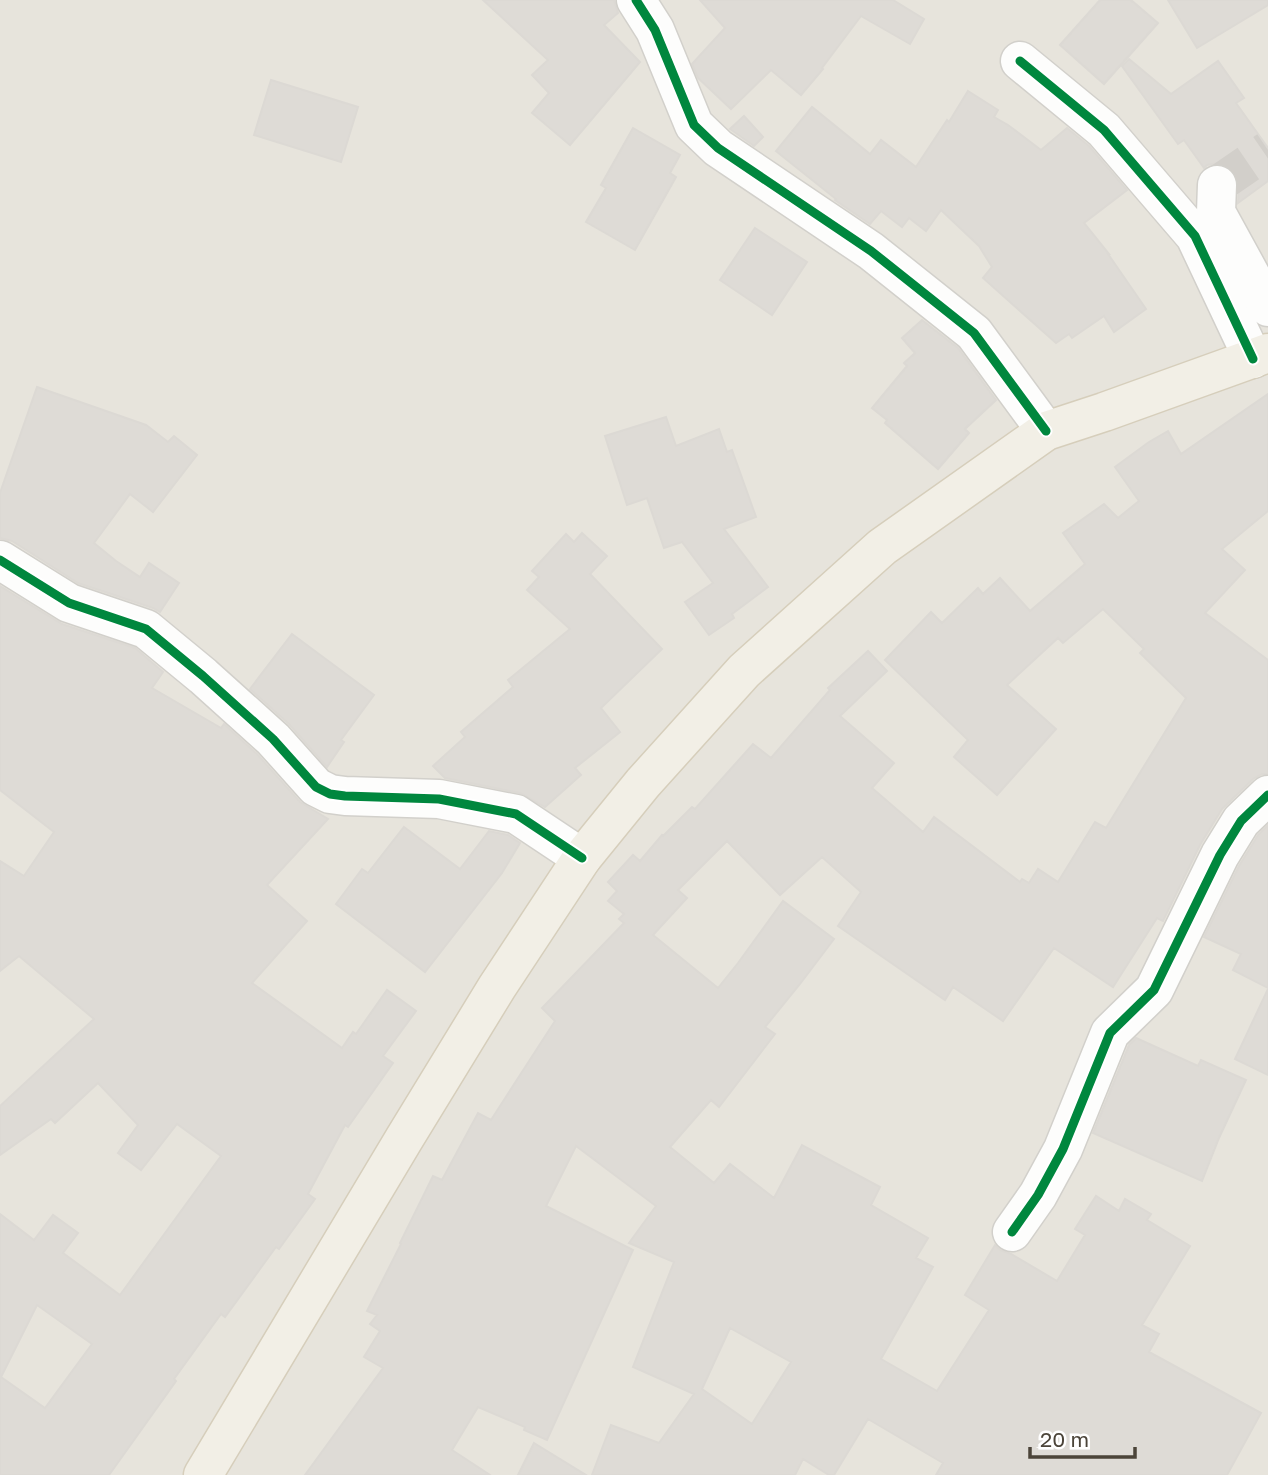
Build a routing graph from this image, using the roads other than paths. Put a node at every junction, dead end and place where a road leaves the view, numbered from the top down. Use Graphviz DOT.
graph roads {
  1 [pos="636,0"];
  2 [pos="1020,61"];
  3 [pos="1217,185"];
  4 [pos="1268,307"];
  5 [pos="1261,356"];
  6 [pos="1046,431"];
  7 [pos="0,560"];
  8 [pos="1268,795"];
  9 [pos="582,858"];
  10 [pos="1012,1232"];
  11 [pos="203,1475"];
  1 -- 6 [label="street"];
  2 -- 5 [label="street"];
  3 -- 4 [label="street"];
  5 -- 6 [label="main road"];
  6 -- 9 [label="main road"];
  7 -- 9 [label="street"];
  8 -- 10 [label="street"];
  9 -- 11 [label="main road"];
}
